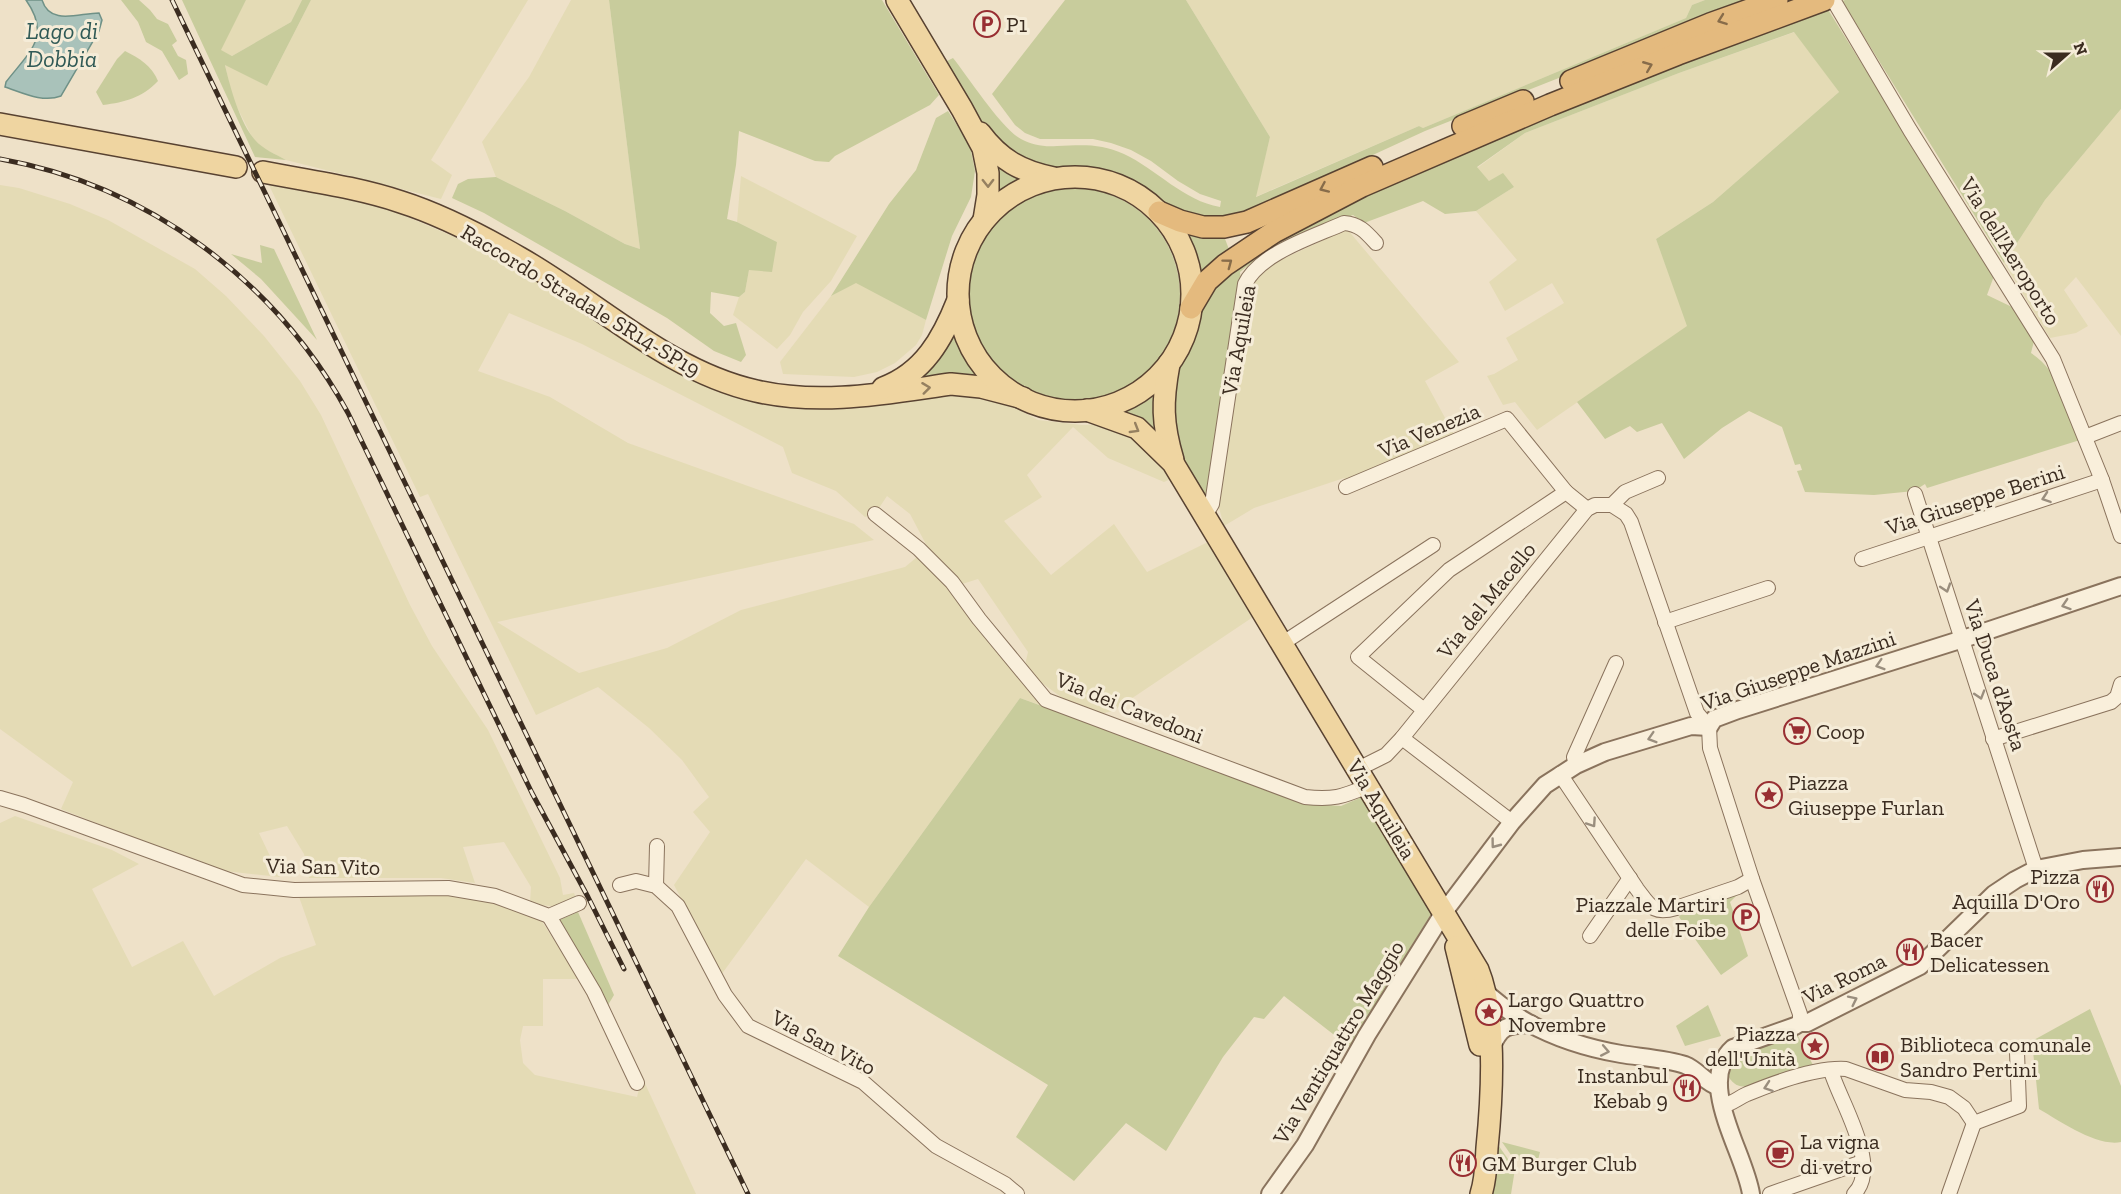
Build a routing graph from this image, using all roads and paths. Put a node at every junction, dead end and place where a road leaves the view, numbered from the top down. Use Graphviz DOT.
graph roads {
  1 [pos="897,0"];
  2 [pos="1777,0"];
  3 [pos="1829,1"];
  4 [pos="962,109"];
  5 [pos="0,124"];
  6 [pos="236,167"];
  7 [pos="263,172"];
  8 [pos="1056,178"];
  9 [pos="1160,212"];
  10 [pos="984,220"];
  11 [pos="1376,243"];
  12 [pos="958,300"];
  13 [pos="1191,308"];
  14 [pos="1169,364"];
  15 [pos="868,394"];
  16 [pos="1023,398"];
  17 [pos="1087,410"];
  18 [pos="2121,423"];
  19 [pos="2085,437"];
  20 [pos="1173,463"];
  21 [pos="1658,478"];
  22 [pos="2102,480"];
  23 [pos="1346,487"];
  24 [pos="1566,492"];
  25 [pos="1915,494"];
  26 [pos="1200,505"];
  27 [pos="1612,505"];
  28 [pos="1587,509"];
  29 [pos="875,514"];
  30 [pos="2121,536"];
  31 [pos="1929,537"];
  32 [pos="1433,545"];
  33 [pos="1862,559"];
  34 [pos="2121,586"];
  35 [pos="1768,588"];
  36 [pos="1665,622"];
  37 [pos="1963,639"];
  38 [pos="1282,643"];
  39 [pos="1616,663"];
  40 [pos="2121,684"];
  41 [pos="1424,710"];
  42 [pos="1709,727"];
  43 [pos="1402,738"];
  44 [pos="1993,739"];
  45 [pos="1576,765"];
  46 [pos="1560,774"];
  47 [pos="1363,777"];
  48 [pos="0,798"];
  49 [pos="1512,822"];
  50 [pos="657,846"];
  51 [pos="2121,857"];
  52 [pos="2036,869"];
  53 [pos="1630,878"];
  54 [pos="1752,879"];
  55 [pos="620,885"];
  56 [pos="656,886"];
  57 [pos="579,903"];
  58 [pos="1444,912"];
  59 [pos="549,916"];
  60 [pos="1590,936"];
  61 [pos="1455,943"];
  62 [pos="1485,992"];
  63 [pos="1800,1023"];
  64 [pos="1531,1024"];
  65 [pos="1490,1049"];
  66 [pos="2017,1052"];
  67 [pos="1831,1071"];
  68 [pos="637,1083"];
  69 [pos="1719,1087"];
  70 [pos="1745,1095"];
  71 [pos="1722,1106"];
  72 [pos="1974,1123"];
  73 [pos="1490,1125"];
  74 [pos="1862,1162"];
  75 [pos="1017,1194"];
  76 [pos="1270,1194"];
  77 [pos="1482,1194"];
  78 [pos="1751,1194"];
  79 [pos="1770,1194"];
  80 [pos="1854,1194"];
  81 [pos="1949,1194"];
  1 -- 4 [label="main road"];
  2 -- 9 [label="highway, one-way"];
  13 -- 3 [label="highway, one-way"];
  3 -- 19 [label="street, Via dell'Aeroporto"];
  4 -- 8 [label="main road"];
  4 -- 10 [label="main road, one-way"];
  5 -- 6 [label="main road"];
  7 -- 15 [label="main road, Raccordo Stradale SR14-SP19"];
  8 -- 9 [label="main road"];
  8 -- 10 [label="main road"];
  9 -- 13 [label="main road"];
  10 -- 12 [label="main road"];
  11 -- 26 [label="street, Via Aquileia"];
  12 -- 15 [label="main road, Raccordo Stradale SR14-SP19"];
  12 -- 16 [label="main road"];
  13 -- 14 [label="main road"];
  14 -- 17 [label="main road"];
  14 -- 20 [label="main road, Via Aquileia"];
  15 -- 16 [label="main road, Raccordo Stradale SR14-SP19, one-way"];
  16 -- 17 [label="main road"];
  17 -- 20 [label="main road, Via Aquileia, one-way"];
  18 -- 19 [label="street"];
  19 -- 22 [label="street, Via dell'Aeroporto"];
  20 -- 26 [label="main road, Via Aquileia"];
  21 -- 27 [label="street"];
  22 -- 30 [label="street, Via dell'Aeroporto"];
  22 -- 31 [label="street, Via Giuseppe Berini, one-way"];
  23 -- 24 [label="street, Via Venezia"];
  24 -- 28 [label="street, Via Venezia"];
  24 -- 41 [label="street"];
  25 -- 31 [label="street, Via Duca d'Aosta"];
  26 -- 38 [label="main road, Via Aquileia"];
  27 -- 28 [label="street"];
  27 -- 36 [label="street"];
  28 -- 41 [label="street, Via del Macello"];
  29 -- 47 [label="street, Via dei Cavedoni"];
  31 -- 33 [label="street, Via Giuseppe Berini"];
  31 -- 37 [label="street, Via Duca d'Aosta, one-way"];
  32 -- 38 [label="street"];
  34 -- 37 [label="street, Via Giuseppe Mazzini, one-way"];
  35 -- 36 [label="street"];
  36 -- 42 [label="street"];
  37 -- 42 [label="street, Via Giuseppe Mazzini, one-way"];
  37 -- 44 [label="street, Via Duca d'Aosta, one-way"];
  38 -- 47 [label="main road, Via Aquileia"];
  39 -- 45 [label="street"];
  40 -- 44 [label="street"];
  41 -- 43 [label="street, Via del Macello"];
  42 -- 45 [label="street, Via Giuseppe Mazzini, one-way"];
  42 -- 54 [label="street"];
  43 -- 47 [label="street, Via del Macello"];
  43 -- 49 [label="street"];
  44 -- 52 [label="street, Via Duca d'Aosta"];
  45 -- 46 [label="street, Via Giuseppe Mazzini"];
  46 -- 49 [label="street, Via Giuseppe Mazzini"];
  46 -- 53 [label="street, one-way"];
  47 -- 58 [label="main road, Via Aquileia"];
  48 -- 59 [label="street, Via San Vito"];
  49 -- 58 [label="street, Via Giuseppe Mazzini, one-way"];
  50 -- 56 [label="street"];
  51 -- 52 [label="street, Via Roma"];
  63 -- 52 [label="street, Via Roma, one-way"];
  53 -- 54 [label="street"];
  53 -- 60 [label="street"];
  54 -- 63 [label="street"];
  55 -- 56 [label="street"];
  56 -- 75 [label="street, Via San Vito"];
  57 -- 59 [label="street"];
  58 -- 61 [label="main road"];
  58 -- 62 [label="main road"];
  58 -- 76 [label="street, Via Ventiquattro Maggio"];
  59 -- 68 [label="street"];
  61 -- 62 [label="street"];
  61 -- 73 [label="main road"];
  62 -- 64 [label="street"];
  62 -- 65 [label="main road"];
  63 -- 69 [label="street"];
  64 -- 65 [label="street"];
  64 -- 69 [label="street, one-way"];
  65 -- 73 [label="main road"];
  66 -- 72 [label="street"];
  67 -- 70 [label="street, one-way"];
  67 -- 72 [label="street"];
  67 -- 74 [label="street"];
  69 -- 70 [label="street"];
  69 -- 71 [label="street"];
  70 -- 71 [label="street"];
  71 -- 78 [label="street"];
  72 -- 81 [label="street"];
  73 -- 77 [label="main road"];
  74 -- 79 [label="street"];
  74 -- 80 [label="street"];
}
